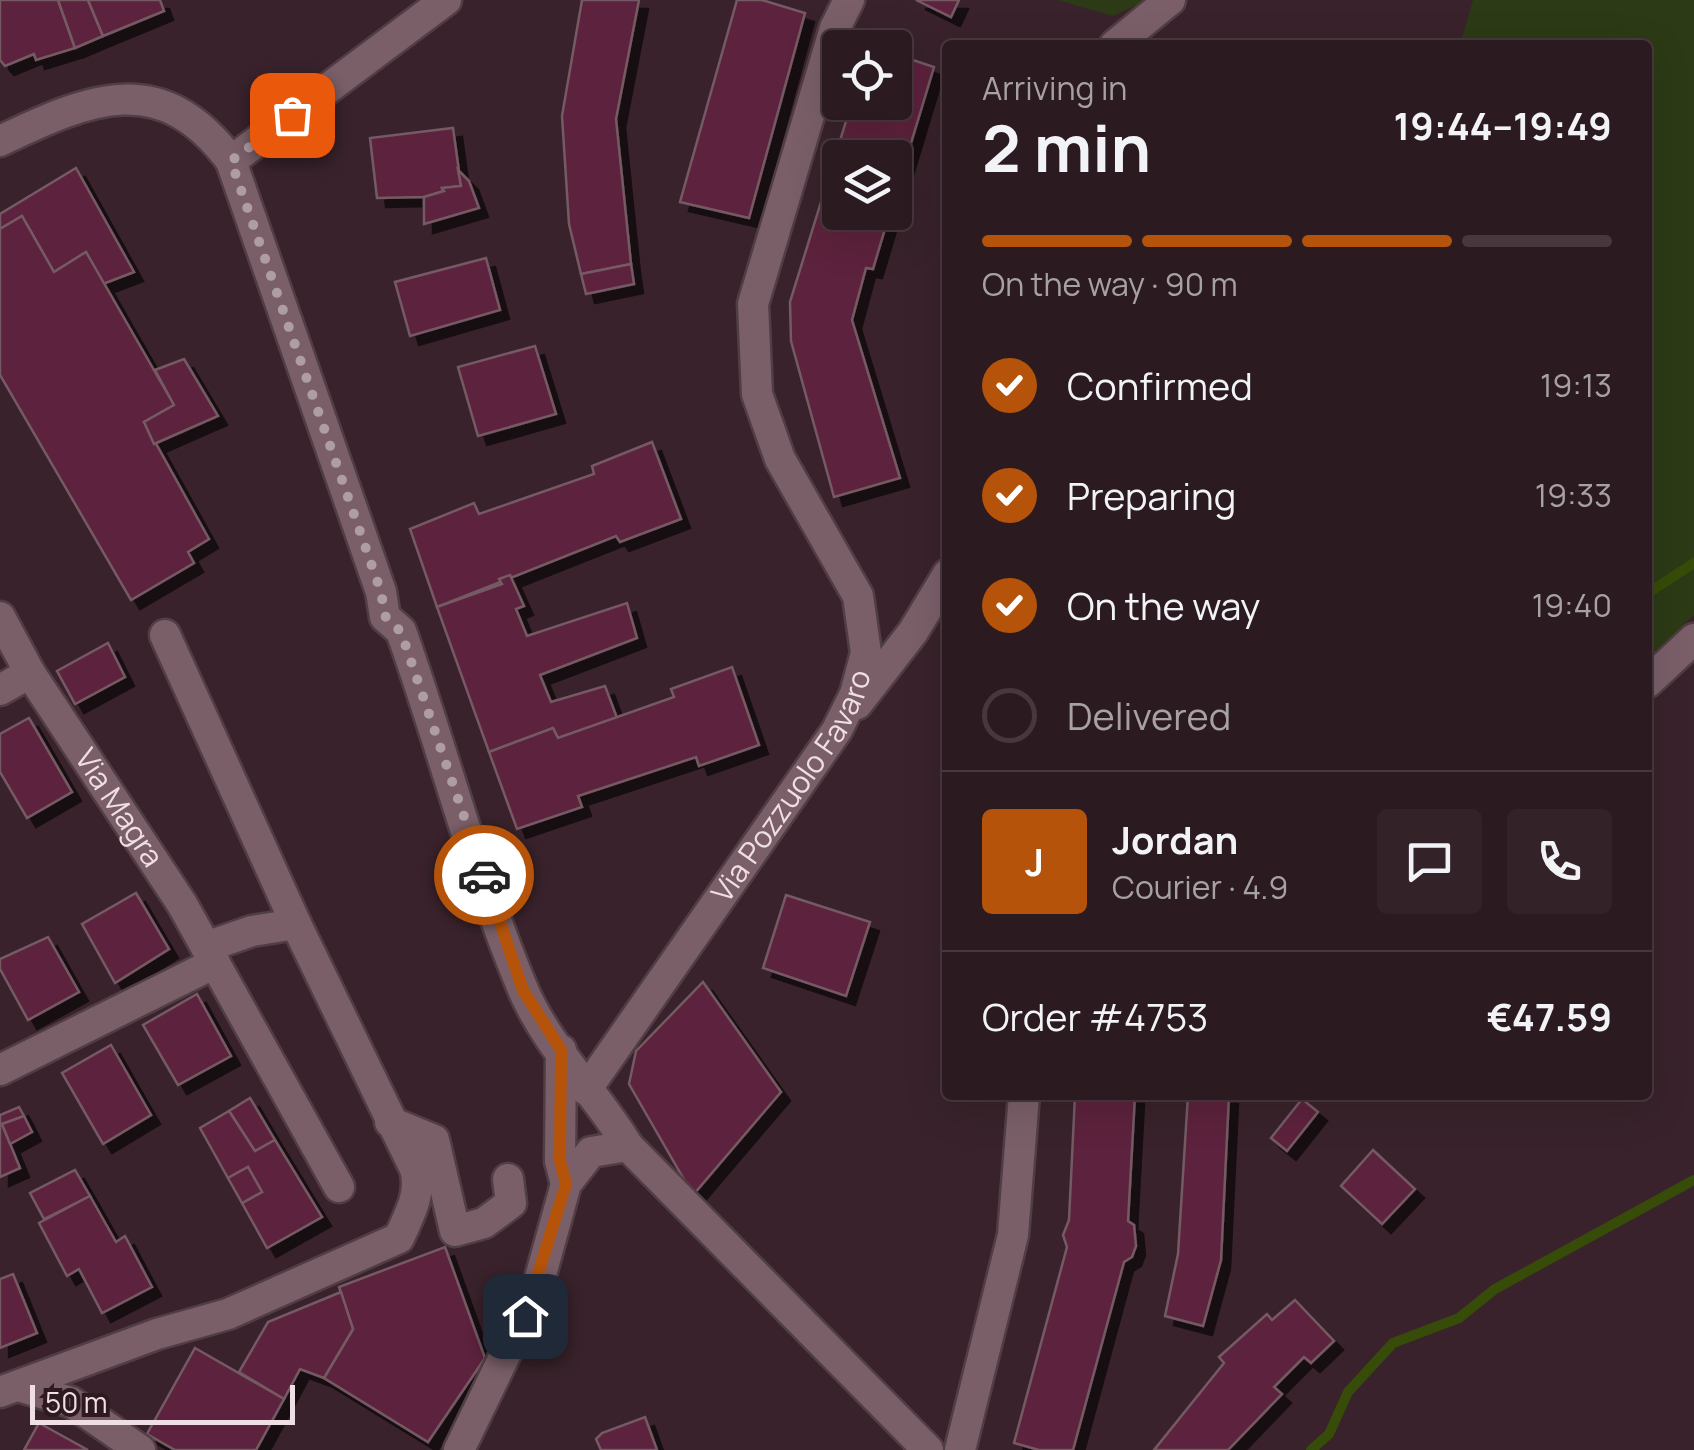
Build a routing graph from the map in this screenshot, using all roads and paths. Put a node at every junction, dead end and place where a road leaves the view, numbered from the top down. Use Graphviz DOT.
graph roads {
  1 [pos="446,0"];
  2 [pos="849,0"];
  3 [pos="1170,0"];
  4 [pos="1122,40"];
  5 [pos="0,141"];
  6 [pos="231,161"];
  7 [pos="942,584"];
  8 [pos="0,616"];
  9 [pos="165,635"];
  10 [pos="1694,640"];
  11 [pos="30,673"];
  12 [pos="1652,678"];
  13 [pos="0,690"];
  14 [pos="836,730"];
  15 [pos="296,924"];
  16 [pos="210,955"];
  17 [pos="561,1050"];
  18 [pos="14,1064"];
  19 [pos="586,1090"];
  20 [pos="1024,1100"];
  21 [pos="390,1122"];
  22 [pos="628,1146"];
  23 [pos="508,1178"];
  24 [pos="566,1184"];
  25 [pos="339,1187"];
  26 [pos="9,1389"];
  27 [pos="140,1450"];
  28 [pos="459,1450"];
  29 [pos="928,1450"];
  30 [pos="960,1450"];
  1 -- 6 [label="street"];
  2 -- 14 [label="street, Via Pozzuolo Favaro"];
  3 -- 4 [label="street"];
  5 -- 6 [label="street"];
  6 -- 17 [label="street"];
  7 -- 14 [label="street"];
  8 -- 11 [label="street, Via Magra"];
  9 -- 15 [label="street"];
  10 -- 12 [label="street"];
  11 -- 13 [label="street"];
  11 -- 16 [label="street, Via Magra"];
  14 -- 19 [label="street, Via Pozzuolo Favaro"];
  15 -- 16 [label="street"];
  15 -- 21 [label="street"];
  16 -- 18 [label="street"];
  16 -- 25 [label="street, Via Magra"];
  17 -- 19 [label="street"];
  17 -- 24 [label="street"];
  19 -- 22 [label="street"];
  20 -- 30 [label="street"];
  21 -- 23 [label="street"];
  21 -- 26 [label="street"];
  22 -- 24 [label="street"];
  22 -- 29 [label="street"];
  24 -- 28 [label="street"];
  26 -- 27 [label="street"];
}
